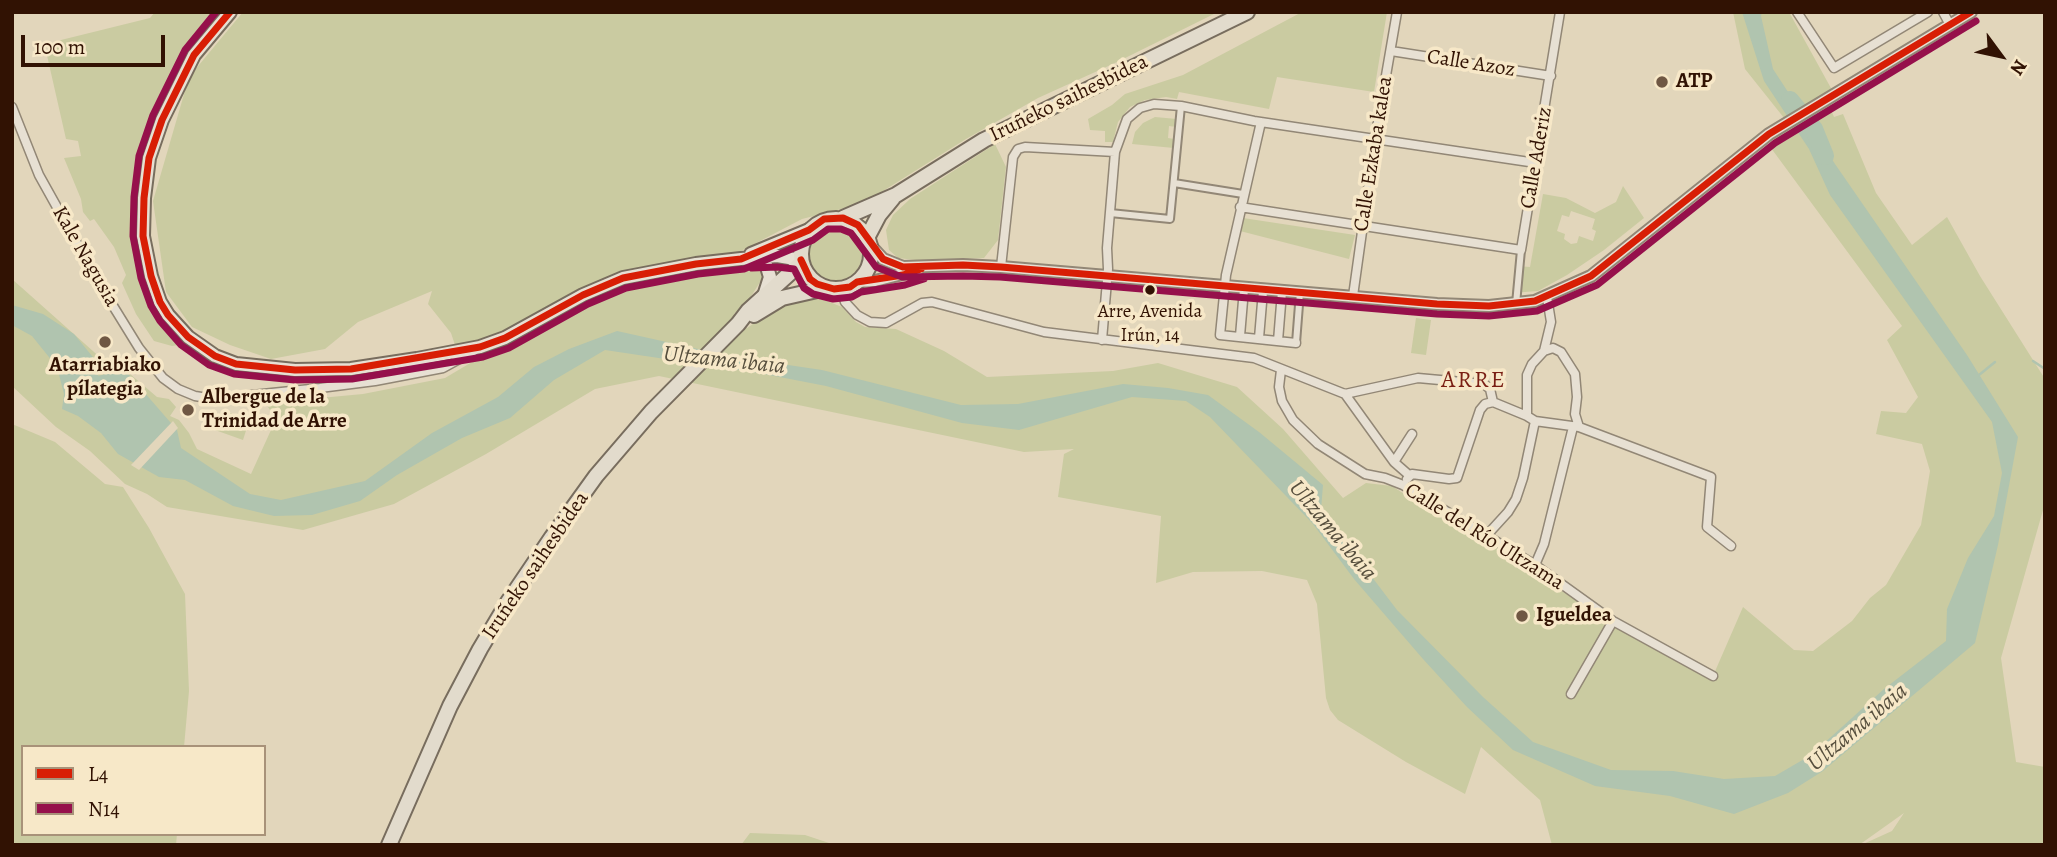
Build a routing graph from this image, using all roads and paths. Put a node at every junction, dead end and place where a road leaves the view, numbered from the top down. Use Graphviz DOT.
graph roads {
  1 [pos="230,12"];
  2 [pos="1247,12"];
  3 [pos="1397,12"];
  4 [pos="1560,12"];
  5 [pos="1797,12"];
  6 [pos="1928,12"];
  7 [pos="1943,12"];
  8 [pos="1970,12"];
  9 [pos="1950,25"];
  10 [pos="1391,51"];
  11 [pos="1550,76"];
  12 [pos="1181,106"];
  13 [pos="12,107"];
  14 [pos="1261,122"];
  15 [pos="23,138"];
  16 [pos="1375,139"];
  17 [pos="12,143"];
  18 [pos="1115,152"];
  19 [pos="1536,163"];
  20 [pos="1174,183"];
  21 [pos="1240,194"];
  22 [pos="896,195"];
  23 [pos="1240,207"];
  24 [pos="1113,213"];
  25 [pos="843,218"];
  26 [pos="1363,225"];
  27 [pos="809,230"];
  28 [pos="870,241"];
  29 [pos="1521,250"];
  30 [pos="760,258"];
  31 [pos="741,259"];
  32 [pos="801,261"];
  33 [pos="1001,267"];
  34 [pos="924,268"];
  35 [pos="1107,277"];
  36 [pos="857,282"];
  37 [pos="1223,287"];
  38 [pos="826,288"];
  39 [pos="842,289"];
  40 [pos="1244,289"];
  41 [pos="1263,291"];
  42 [pos="1282,292"];
  43 [pos="1300,292"];
  44 [pos="764,296"];
  45 [pos="1353,296"];
  46 [pos="1547,297"];
  47 [pos="1516,304"];
  48 [pos="738,324"];
  49 [pos="1240,336"];
  50 [pos="1259,338"];
  51 [pos="1102,340"];
  52 [pos="1278,341"];
  53 [pos="1296,343"];
  54 [pos="480,347"];
  55 [pos="1544,351"];
  56 [pos="1281,370"];
  57 [pos="1345,394"];
  58 [pos="1493,402"];
  59 [pos="1531,418"];
  60 [pos="1576,427"];
  61 [pos="1412,434"];
  62 [pos="1394,462"];
  63 [pos="1410,476"];
  64 [pos="1403,485"];
  65 [pos="1487,535"];
  66 [pos="1731,546"];
  67 [pos="1535,565"];
  68 [pos="1614,621"];
  69 [pos="1713,676"];
  70 [pos="1571,694"];
  71 [pos="389,845"];
  1 -- 54 [label="main road"];
  2 -- 22 [label="highway, Iruñeko saihesbidea"];
  3 -- 10 [label="street, Calle Ezkaba kalea"];
  4 -- 11 [label="street, Calle Aderiz"];
  5 -- 6 [label="street"];
  7 -- 9 [label="street"];
  8 -- 9 [label="street"];
  9 -- 46 [label="street"];
  10 -- 11 [label="street, Calle Azoz"];
  10 -- 16 [label="street, Calle Ezkaba kalea"];
  11 -- 19 [label="street, Calle Aderiz"];
  12 -- 14 [label="street"];
  12 -- 18 [label="street"];
  12 -- 20 [label="street"];
  13 -- 15 [label="street, Kale Nagusia"];
  14 -- 16 [label="street"];
  14 -- 21 [label="street"];
  15 -- 17 [label="street"];
  15 -- 54 [label="street, Kale Nagusia"];
  16 -- 19 [label="street"];
  16 -- 26 [label="street, Calle Ezkaba kalea"];
  18 -- 24 [label="street"];
  18 -- 33 [label="street"];
  19 -- 29 [label="street, Calle Aderiz"];
  20 -- 21 [label="street"];
  20 -- 24 [label="street"];
  21 -- 23 [label="street"];
  22 -- 25 [label="highway, Iruñeko saihesbidea"];
  22 -- 28 [label="highway, Iruñeko saihesbidea"];
  23 -- 26 [label="street"];
  23 -- 37 [label="street"];
  24 -- 35 [label="street"];
  25 -- 27 [label="highway"];
  25 -- 28 [label="highway"];
  26 -- 29 [label="street"];
  26 -- 45 [label="street, Calle Ezkaba kalea"];
  27 -- 31 [label="main road"];
  27 -- 32 [label="highway"];
  28 -- 34 [label="street"];
  28 -- 36 [label="highway"];
  29 -- 47 [label="street, Calle Aderiz"];
  30 -- 31 [label="main road"];
  30 -- 32 [label="main road"];
  30 -- 44 [label="main road"];
  31 -- 54 [label="main road"];
  32 -- 38 [label="highway"];
  32 -- 44 [label="highway, Iruñeko saihesbidea"];
  33 -- 34 [label="street"];
  33 -- 35 [label="street"];
  34 -- 36 [label="street"];
  35 -- 37 [label="street"];
  35 -- 51 [label="street"];
  36 -- 39 [label="highway"];
  37 -- 40 [label="street"];
  37 -- 49 [label="street"];
  38 -- 39 [label="highway"];
  38 -- 48 [label="highway, Iruñeko saihesbidea"];
  39 -- 51 [label="street"];
  40 -- 41 [label="street"];
  40 -- 49 [label="street"];
  41 -- 42 [label="street"];
  41 -- 50 [label="street"];
  42 -- 43 [label="street"];
  42 -- 52 [label="street"];
  43 -- 45 [label="street"];
  43 -- 53 [label="street"];
  44 -- 48 [label="highway, Iruñeko saihesbidea"];
  45 -- 47 [label="street"];
  46 -- 47 [label="street"];
  46 -- 55 [label="street"];
  48 -- 71 [label="highway, Iruñeko saihesbidea"];
  49 -- 50 [label="street"];
  50 -- 52 [label="street"];
  51 -- 56 [label="street"];
  52 -- 53 [label="street"];
  55 -- 59 [label="street"];
  55 -- 60 [label="street"];
  56 -- 57 [label="street"];
  56 -- 64 [label="street, Calle del Río Ultzama"];
  57 -- 58 [label="street"];
  57 -- 62 [label="street"];
  58 -- 59 [label="street"];
  58 -- 63 [label="street"];
  59 -- 60 [label="street"];
  59 -- 65 [label="street"];
  60 -- 66 [label="street"];
  60 -- 67 [label="street"];
  61 -- 62 [label="street"];
  62 -- 63 [label="street"];
  63 -- 64 [label="street"];
  64 -- 65 [label="street, Calle del Río Ultzama"];
  65 -- 67 [label="street, Calle del Río Ultzama"];
  67 -- 68 [label="street, Calle del Río Ultzama"];
  68 -- 69 [label="street, Calle del Río Ultzama"];
  68 -- 70 [label="street"];
}
